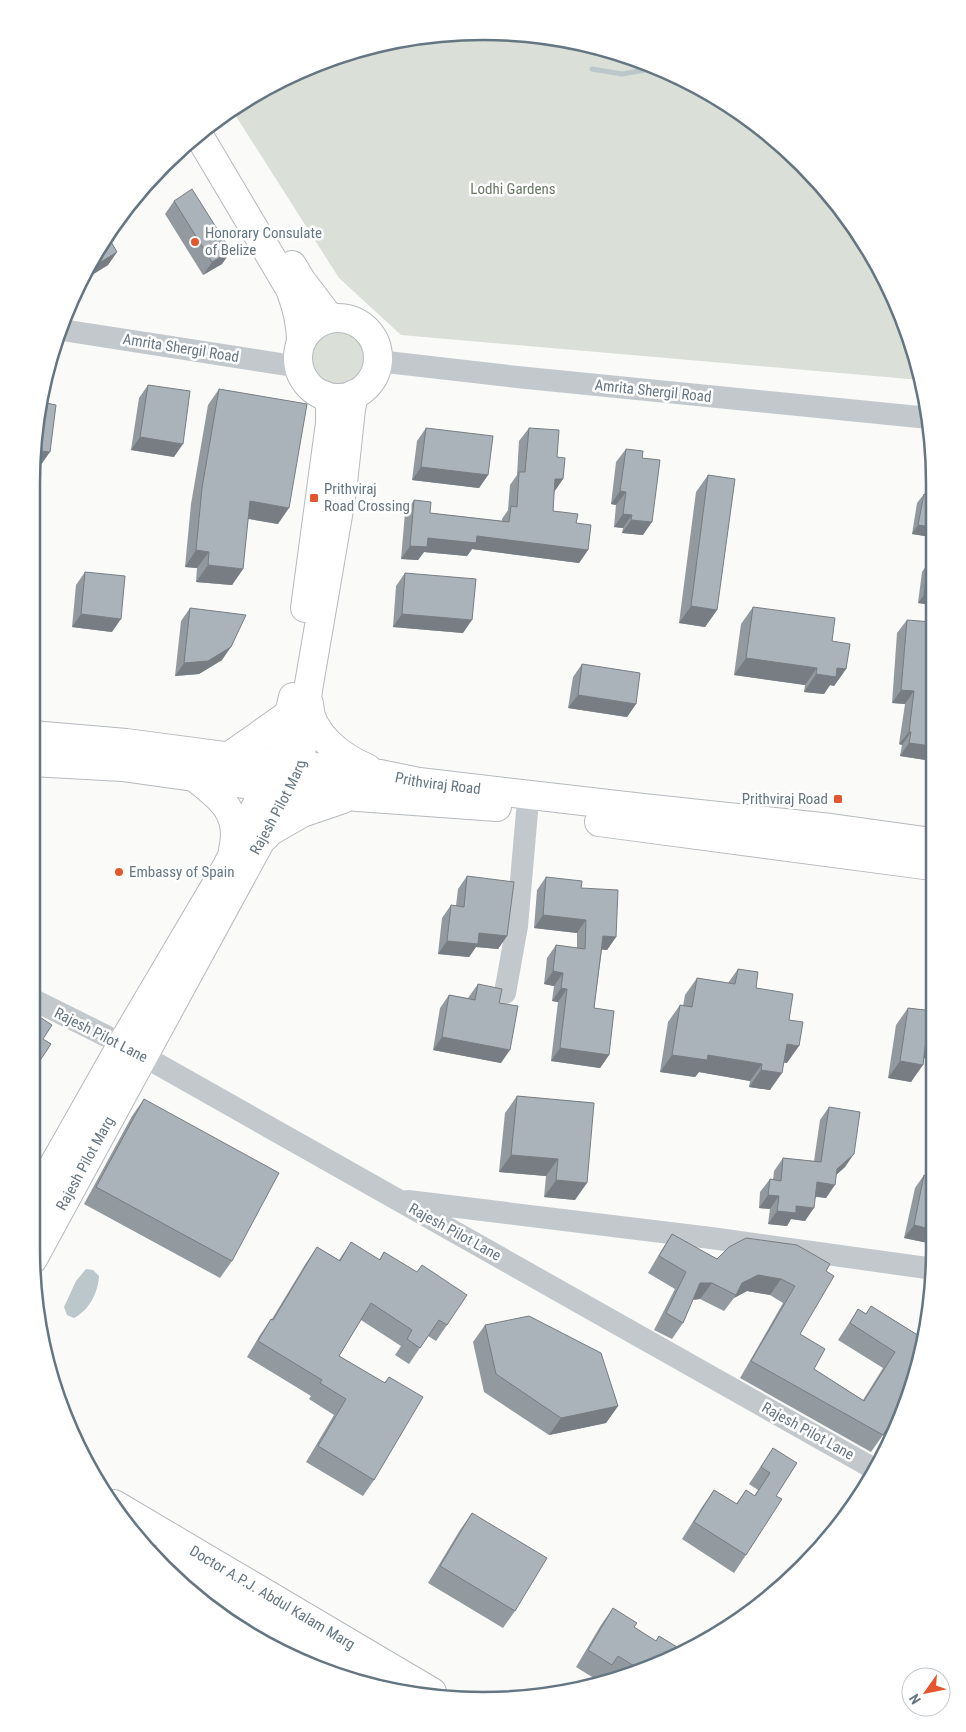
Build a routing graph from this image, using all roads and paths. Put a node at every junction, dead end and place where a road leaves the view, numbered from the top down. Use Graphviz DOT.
graph roads {
  1 [pos="213,132"];
  2 [pos="202,141"];
  3 [pos="330,318"];
  4 [pos="68,331"];
  5 [pos="300,354"];
  6 [pos="378,360"];
  7 [pos="354,394"];
  8 [pos="324,395"];
  9 [pos="921,417"];
  10 [pos="308,690"];
  11 [pos="289,714"];
  12 [pos="40,736"];
  13 [pos="228,757"];
  14 [pos="40,762"];
  15 [pos="380,774"];
  16 [pos="283,776"];
  17 [pos="194,777"];
  18 [pos="358,797"];
  19 [pos="527,812"];
  20 [pos="926,841"];
  21 [pos="259,845"];
  22 [pos="926,865"];
  23 [pos="227,866"];
  24 [pos="505,993"];
  25 [pos="40,1003"];
  26 [pos="133,1050"];
  27 [pos="40,1191"];
  28 [pos="397,1199"];
  29 [pos="40,1243"];
  30 [pos="925,1268"];
  31 [pos="869,1466"];
  32 [pos="127,1512"];
  33 [pos="178,1570"];
  34 [pos="290,1644"];
  35 [pos="330,1664"];
  36 [pos="425,1688"];
  1 -- 3 [label="main road"];
  2 -- 5 [label="main road"];
  3 -- 5 [label="main road"];
  3 -- 6 [label="main road"];
  4 -- 5 [label="street, Amrita Shergil Road"];
  5 -- 8 [label="main road"];
  6 -- 7 [label="main road"];
  6 -- 9 [label="street, Amrita Shergil Road"];
  7 -- 8 [label="main road"];
  7 -- 10 [label="main road, Rajesh Pilot Marg"];
  8 -- 11 [label="main road, Rajesh Pilot Marg"];
  10 -- 15 [label="main road"];
  10 -- 16 [label="main road, Rajesh Pilot Marg"];
  11 -- 13 [label="main road"];
  11 -- 16 [label="main road, Rajesh Pilot Marg"];
  12 -- 13 [label="main road, Prithviraj Road"];
  13 -- 16 [label="main road, Prithviraj Road"];
  14 -- 17 [label="main road, Prithviraj Road"];
  15 -- 16 [label="main road, Prithviraj Road"];
  15 -- 20 [label="main road, Prithviraj Road"];
  16 -- 17 [label="main road, Prithviraj Road"];
  16 -- 18 [label="main road, Prithviraj Road"];
  16 -- 21 [label="main road, Rajesh Pilot Marg"];
  16 -- 23 [label="main road, Rajesh Pilot Marg"];
  17 -- 23 [label="main road"];
  18 -- 19 [label="main road, Prithviraj Road"];
  18 -- 21 [label="main road"];
  19 -- 22 [label="main road, Prithviraj Road"];
  19 -- 24 [label="street"];
  21 -- 26 [label="main road, Rajesh Pilot Marg"];
  23 -- 26 [label="main road, Rajesh Pilot Marg"];
  25 -- 26 [label="street, Rajesh Pilot Lane"];
  26 -- 27 [label="main road, Rajesh Pilot Marg"];
  26 -- 28 [label="street, Rajesh Pilot Lane"];
  26 -- 29 [label="main road, Rajesh Pilot Marg"];
  28 -- 30 [label="street"];
  28 -- 31 [label="street, Rajesh Pilot Lane"];
  32 -- 36 [label="main road, Doctor A.P.J. Abdul Kalam Marg"];
  33 -- 34 [label="main road, Doctor A.P.J. Abdul Kalam Marg"];
  34 -- 35 [label="main road, Doctor A.P.J. Abdul Kalam Marg"];
}
